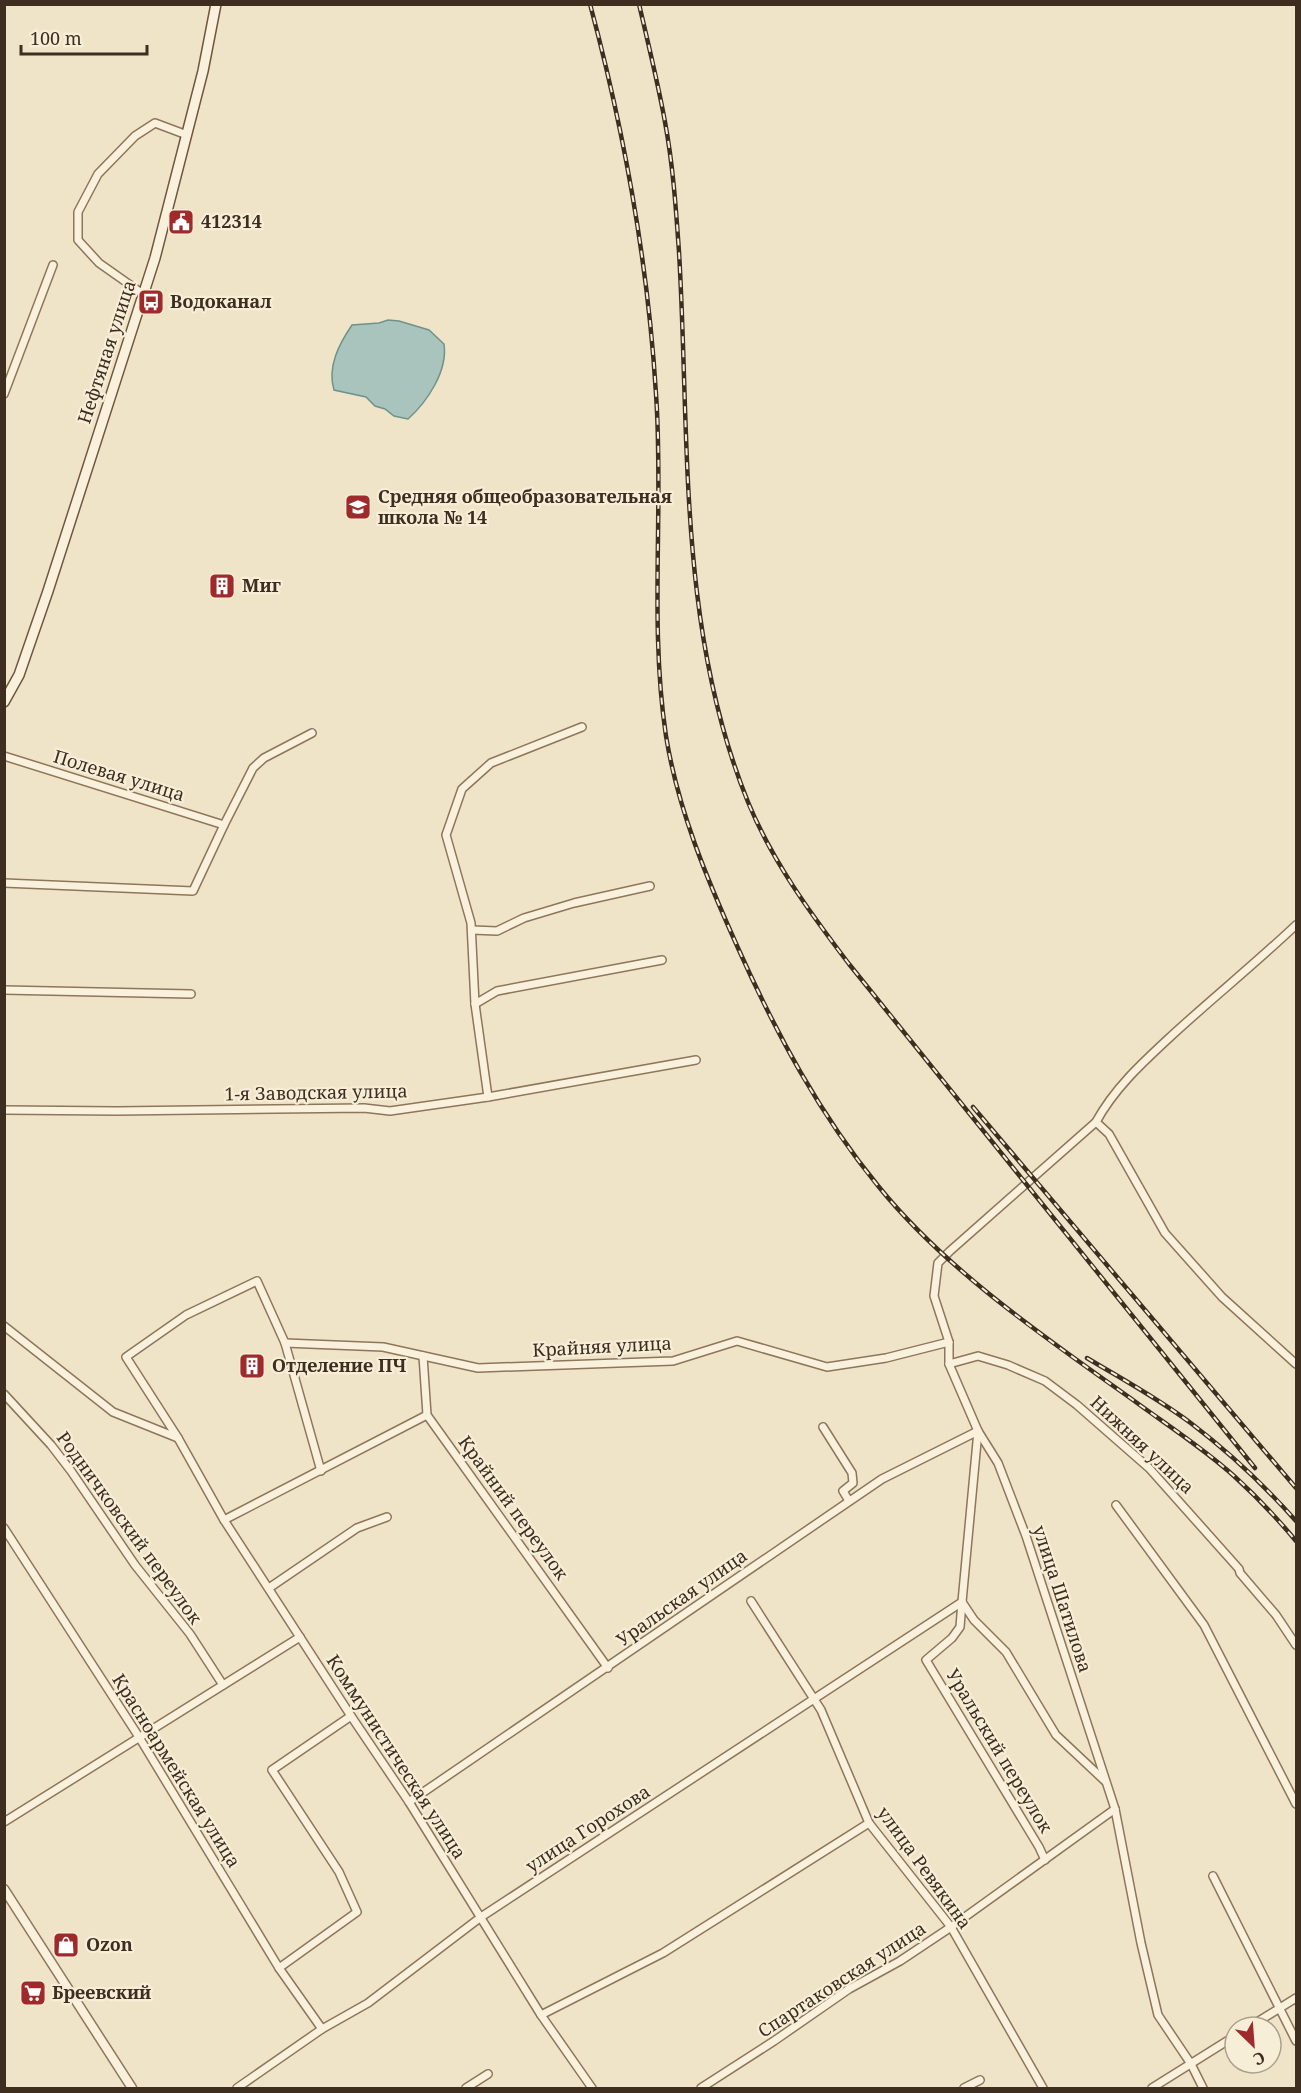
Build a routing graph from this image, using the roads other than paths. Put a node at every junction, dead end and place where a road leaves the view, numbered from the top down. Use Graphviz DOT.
graph roads {
  1 [pos="216,4"];
  2 [pos="187,135"];
  3 [pos="53,265"];
  4 [pos="143,294"];
  5 [pos="4,394"];
  6 [pos="4,702"];
  7 [pos="582,727"];
  8 [pos="312,733"];
  9 [pos="4,756"];
  10 [pos="224,825"];
  11 [pos="4,883"];
  12 [pos="650,886"];
  13 [pos="1296,925"];
  14 [pos="472,930"];
  15 [pos="662,960"];
  16 [pos="4,990"];
  17 [pos="191,994"];
  18 [pos="475,1004"];
  19 [pos="696,1060"];
  20 [pos="488,1097"];
  21 [pos="4,1110"];
  22 [pos="1096,1122"];
  23 [pos="4,1326"];
  24 [pos="949,1342"];
  25 [pos="285,1343"];
  26 [pos="423,1356"];
  27 [pos="950,1364"];
  28 [pos="1296,1364"];
  29 [pos="4,1394"];
  30 [pos="427,1415"];
  31 [pos="823,1427"];
  32 [pos="978,1431"];
  33 [pos="178,1438"];
  34 [pos="321,1471"];
  35 [pos="849,1501"];
  36 [pos="1116,1505"];
  37 [pos="387,1517"];
  38 [pos="224,1520"];
  39 [pos="4,1528"];
  40 [pos="269,1588"];
  41 [pos="752,1601"];
  42 [pos="962,1602"];
  43 [pos="300,1637"];
  44 [pos="1296,1645"];
  45 [pos="608,1668"];
  46 [pos="223,1685"];
  47 [pos="815,1699"];
  48 [pos="351,1716"];
  49 [pos="139,1737"];
  50 [pos="1106,1781"];
  51 [pos="409,1802"];
  52 [pos="1296,1804"];
  53 [pos="1115,1809"];
  54 [pos="4,1822"];
  55 [pos="869,1823"];
  56 [pos="1044,1860"];
  57 [pos="1213,1876"];
  58 [pos="4,1890"];
  59 [pos="482,1917"];
  60 [pos="951,1927"];
  61 [pos="279,1968"];
  62 [pos="1296,1998"];
  63 [pos="1279,2008"];
  64 [pos="541,2015"];
  65 [pos="1268,2015"];
  66 [pos="322,2029"];
  67 [pos="1296,2040"];
  68 [pos="1223,2044"];
  69 [pos="1191,2064"];
  70 [pos="488,2074"];
  71 [pos="980,2080"];
  72 [pos="132,2088"];
  73 [pos="237,2088"];
  74 [pos="466,2088"];
  75 [pos="592,2088"];
  76 [pos="701,2088"];
  77 [pos="964,2088"];
  78 [pos="1043,2088"];
  79 [pos="1152,2088"];
  80 [pos="1203,2088"];
  1 -- 2 [label="main road, Нефтяная улица"];
  2 -- 4 [label="main road, Нефтяная улица"];
  2 -- 4 [label="street"];
  3 -- 5 [label="street"];
  4 -- 6 [label="main road, Нефтяная улица"];
  7 -- 14 [label="street"];
  8 -- 10 [label="street"];
  9 -- 10 [label="street, Полевая улица"];
  10 -- 11 [label="street"];
  12 -- 14 [label="street"];
  13 -- 22 [label="street"];
  14 -- 18 [label="street"];
  15 -- 18 [label="street"];
  16 -- 17 [label="street"];
  18 -- 20 [label="street"];
  19 -- 20 [label="street, 1-я Заводская улица"];
  20 -- 21 [label="street, 1-я Заводская улица"];
  22 -- 24 [label="street"];
  22 -- 28 [label="street"];
  23 -- 33 [label="street"];
  24 -- 26 [label="street, Крайняя улица"];
  24 -- 27 [label="street"];
  25 -- 26 [label="street, Крайняя улица"];
  25 -- 33 [label="street, Коммунистическая улица"];
  25 -- 34 [label="street"];
  26 -- 30 [label="street"];
  27 -- 32 [label="street, улица Шатилова"];
  27 -- 44 [label="street, Нижняя улица"];
  29 -- 46 [label="street, Родничковский переулок"];
  30 -- 34 [label="street"];
  30 -- 45 [label="street, Крайний переулок"];
  31 -- 35 [label="street"];
  32 -- 35 [label="street, Уральская улица"];
  32 -- 42 [label="street, улица Шатилова"];
  32 -- 50 [label="street, улица Шатилова"];
  33 -- 38 [label="street, Коммунистическая улица"];
  34 -- 38 [label="street"];
  35 -- 45 [label="street, Уральская улица"];
  36 -- 52 [label="street"];
  37 -- 40 [label="street"];
  38 -- 40 [label="street, Коммунистическая улица"];
  39 -- 49 [label="street, Красноармейская улица"];
  40 -- 43 [label="street, Коммунистическая улица"];
  41 -- 47 [label="street, улица Ревякина"];
  42 -- 47 [label="street, улица Горохова"];
  42 -- 50 [label="street, улица Шатилова"];
  42 -- 56 [label="street, Уральский переулок"];
  43 -- 46 [label="street"];
  43 -- 48 [label="street, Коммунистическая улица"];
  45 -- 51 [label="street, Уральская улица"];
  46 -- 49 [label="street"];
  47 -- 55 [label="street, улица Ревякина"];
  47 -- 59 [label="street, улица Горохова"];
  48 -- 51 [label="street, Коммунистическая улица"];
  48 -- 61 [label="street"];
  49 -- 54 [label="street"];
  49 -- 61 [label="street, Красноармейская улица"];
  50 -- 53 [label="street, улица Шатилова"];
  51 -- 59 [label="street, Коммунистическая улица"];
  53 -- 56 [label="street, Спартаковская улица"];
  53 -- 69 [label="street, улица Шатилова"];
  55 -- 60 [label="street, улица Ревякина"];
  55 -- 64 [label="street"];
  56 -- 60 [label="street, Спартаковская улица"];
  57 -- 63 [label="street"];
  58 -- 72 [label="street"];
  59 -- 64 [label="street, Коммунистическая улица"];
  59 -- 66 [label="street, улица Горохова"];
  60 -- 76 [label="street, Спартаковская улица"];
  60 -- 78 [label="street, улица Ревякина"];
  61 -- 66 [label="street, Красноармейская улица"];
  62 -- 63 [label="street"];
  63 -- 65 [label="street"];
  63 -- 67 [label="street"];
  64 -- 75 [label="street, Коммунистическая улица"];
  66 -- 73 [label="street, улица Горохова"];
  68 -- 69 [label="street"];
  69 -- 79 [label="street"];
  69 -- 80 [label="street, улица Шатилова"];
  70 -- 74 [label="street"];
  71 -- 77 [label="street"];
}
